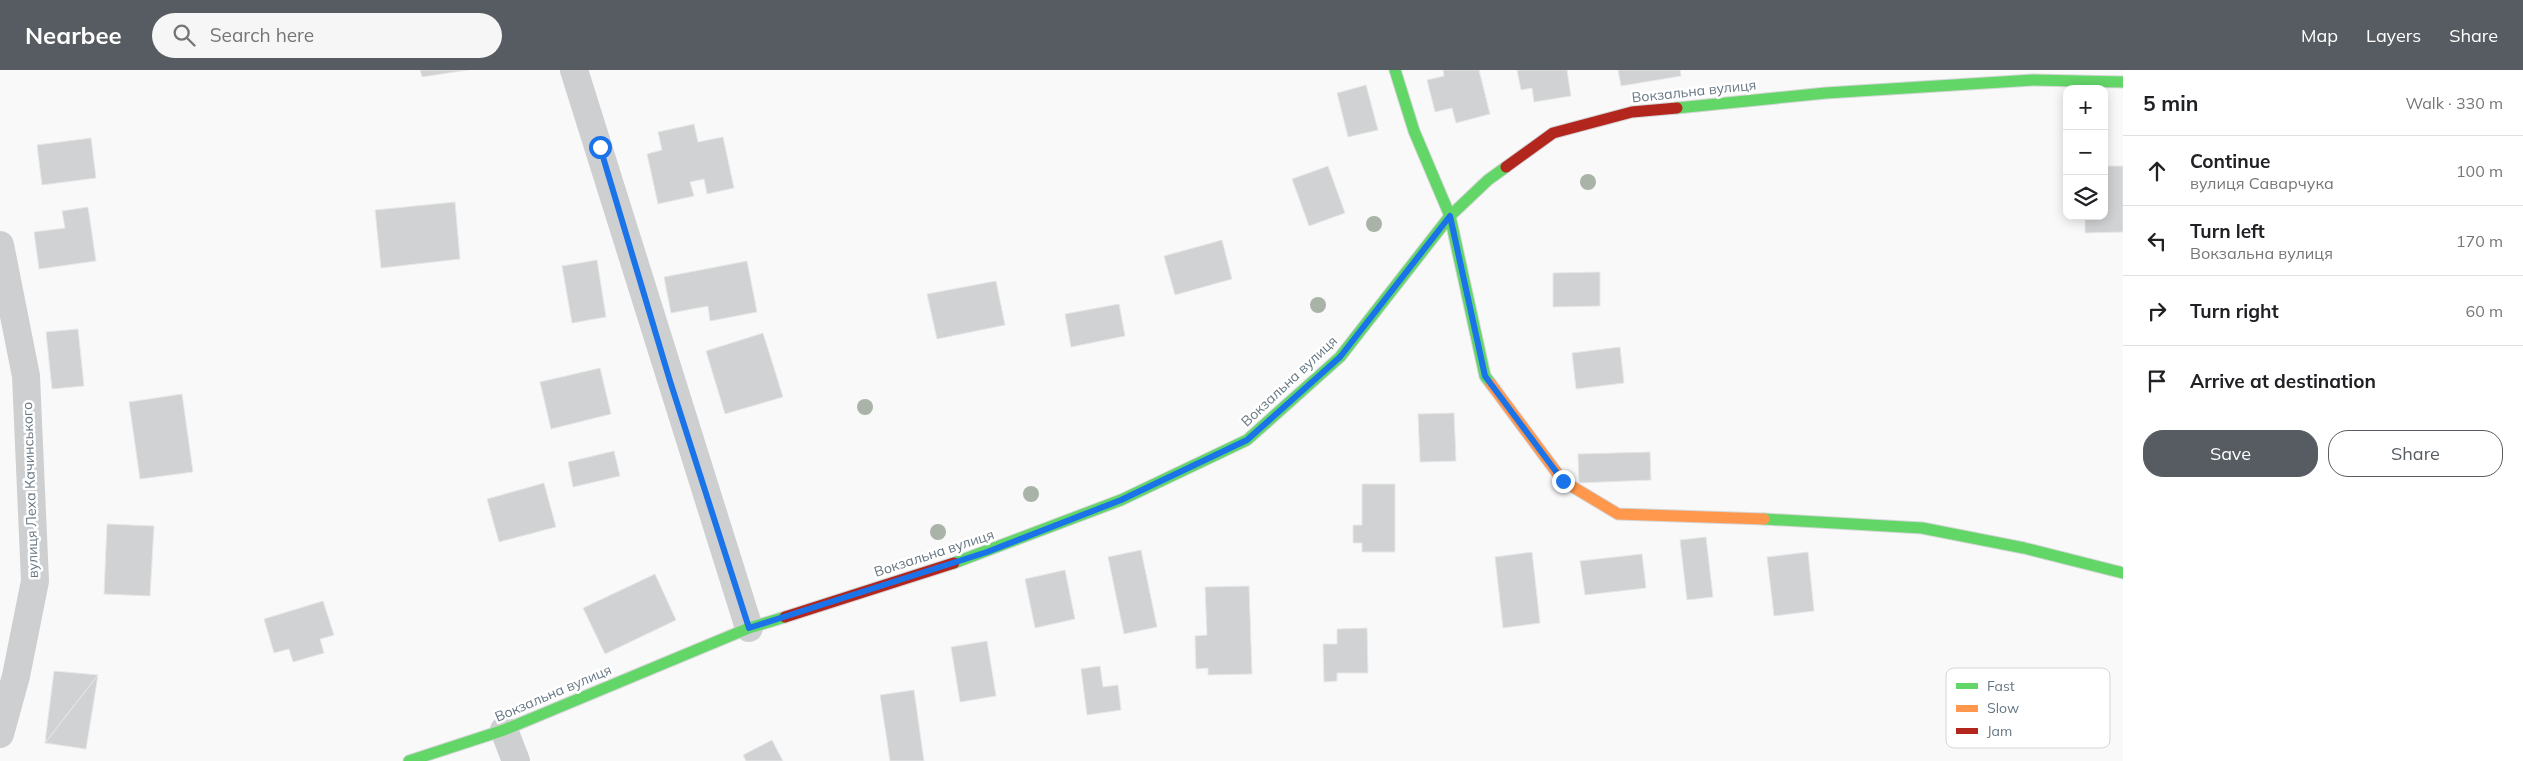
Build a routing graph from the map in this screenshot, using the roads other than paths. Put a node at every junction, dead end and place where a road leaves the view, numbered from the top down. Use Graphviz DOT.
graph roads {
  1 [pos="574,70"];
  2 [pos="1395,70"];
  3 [pos="2123,82"];
  4 [pos="1450,216"];
  5 [pos="0,245"];
  6 [pos="2123,575"];
  7 [pos="749,628"];
  8 [pos="504,730"];
  9 [pos="0,734"];
  10 [pos="409,761"];
  11 [pos="516,761"];
  1 -- 7 [label="street"];
  2 -- 4 [label="street"];
  3 -- 4 [label="street, Вокзальна вулиця"];
  4 -- 6 [label="street"];
  4 -- 7 [label="street, Вокзальна вулиця"];
  5 -- 9 [label="street, вулиця Леха Качинського"];
  7 -- 8 [label="street, Вокзальна вулиця"];
  8 -- 10 [label="street, Вокзальна вулиця"];
  8 -- 11 [label="street"];
}
